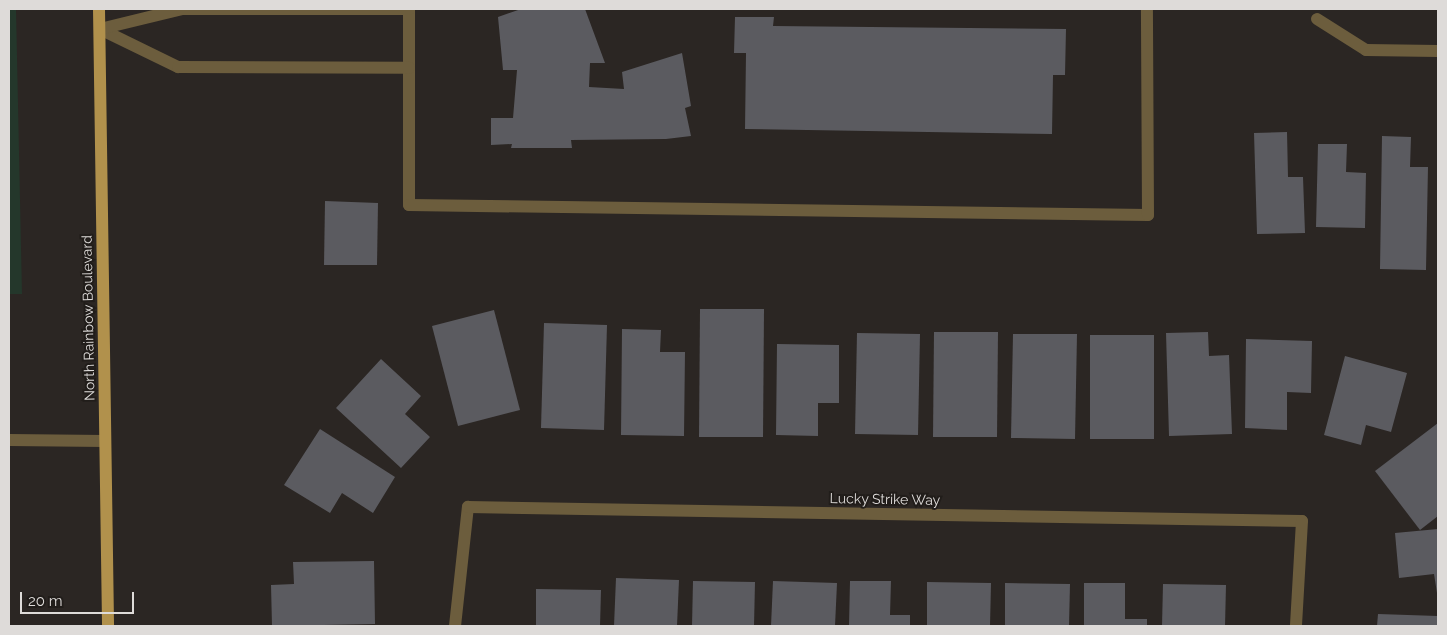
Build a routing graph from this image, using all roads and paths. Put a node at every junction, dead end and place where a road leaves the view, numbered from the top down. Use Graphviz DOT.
graph roads {
  1 [pos="99,9"];
  2 [pos="408,9"];
  3 [pos="1147,9"];
  4 [pos="1316,19"];
  5 [pos="100,29"];
  6 [pos="1438,51"];
  7 [pos="408,68"];
  8 [pos="9,440"];
  9 [pos="105,441"];
  10 [pos="108,626"];
  11 [pos="455,626"];
  12 [pos="1296,626"];
  1 -- 5 [label="main road, North Rainbow Boulevard"];
  2 -- 5 [label="street"];
  2 -- 7 [label="street"];
  3 -- 7 [label="street"];
  4 -- 6 [label="street"];
  5 -- 7 [label="street"];
  5 -- 9 [label="main road, North Rainbow Boulevard"];
  8 -- 9 [label="street"];
  9 -- 10 [label="main road, North Rainbow Boulevard"];
  11 -- 12 [label="street, Lucky Strike Way"];
}
